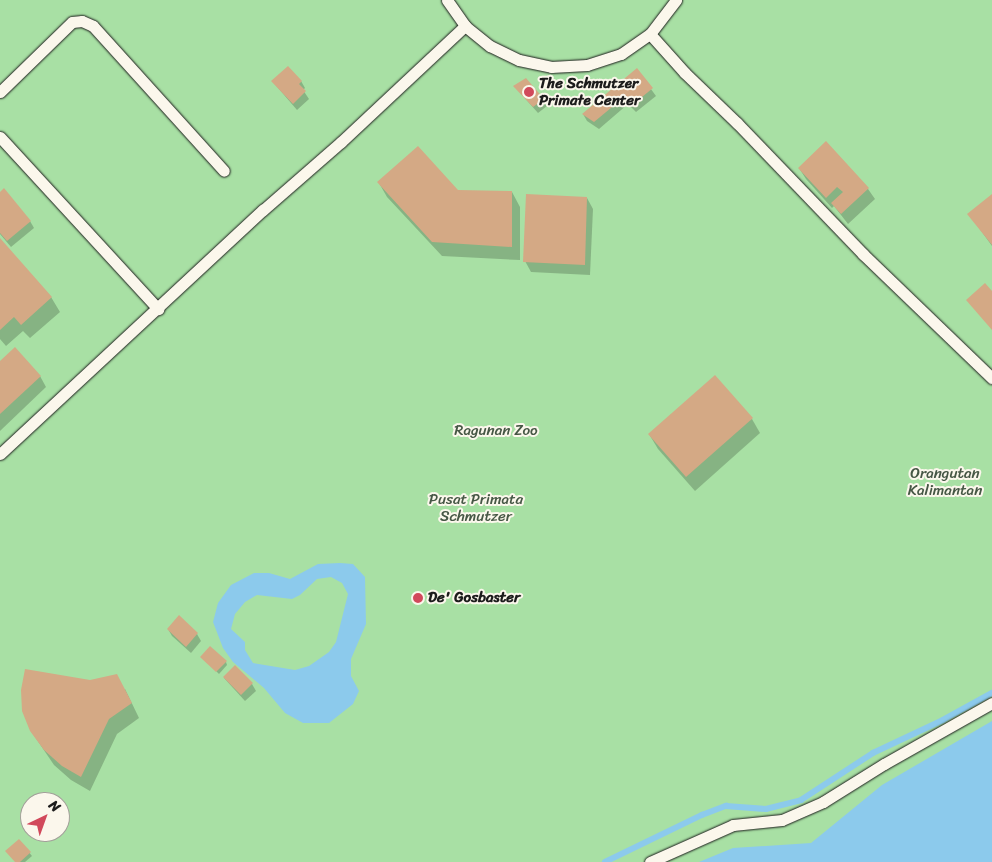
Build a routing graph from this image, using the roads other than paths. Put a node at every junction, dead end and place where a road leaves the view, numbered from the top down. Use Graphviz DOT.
graph roads {
  1 [pos="447,0"];
  2 [pos="676,0"];
  3 [pos="466,26"];
  4 [pos="650,34"];
  5 [pos="0,92"];
  6 [pos="0,137"];
  7 [pos="224,171"];
  8 [pos="158,308"];
  9 [pos="992,378"];
  10 [pos="0,454"];
  11 [pos="992,703"];
  12 [pos="650,862"];
  1 -- 3 [label="lane"];
  2 -- 4 [label="lane"];
  3 -- 4 [label="lane"];
  3 -- 8 [label="lane"];
  4 -- 9 [label="lane"];
  5 -- 7 [label="lane"];
  6 -- 8 [label="lane"];
  8 -- 10 [label="lane"];
  11 -- 12 [label="lane"];
}
